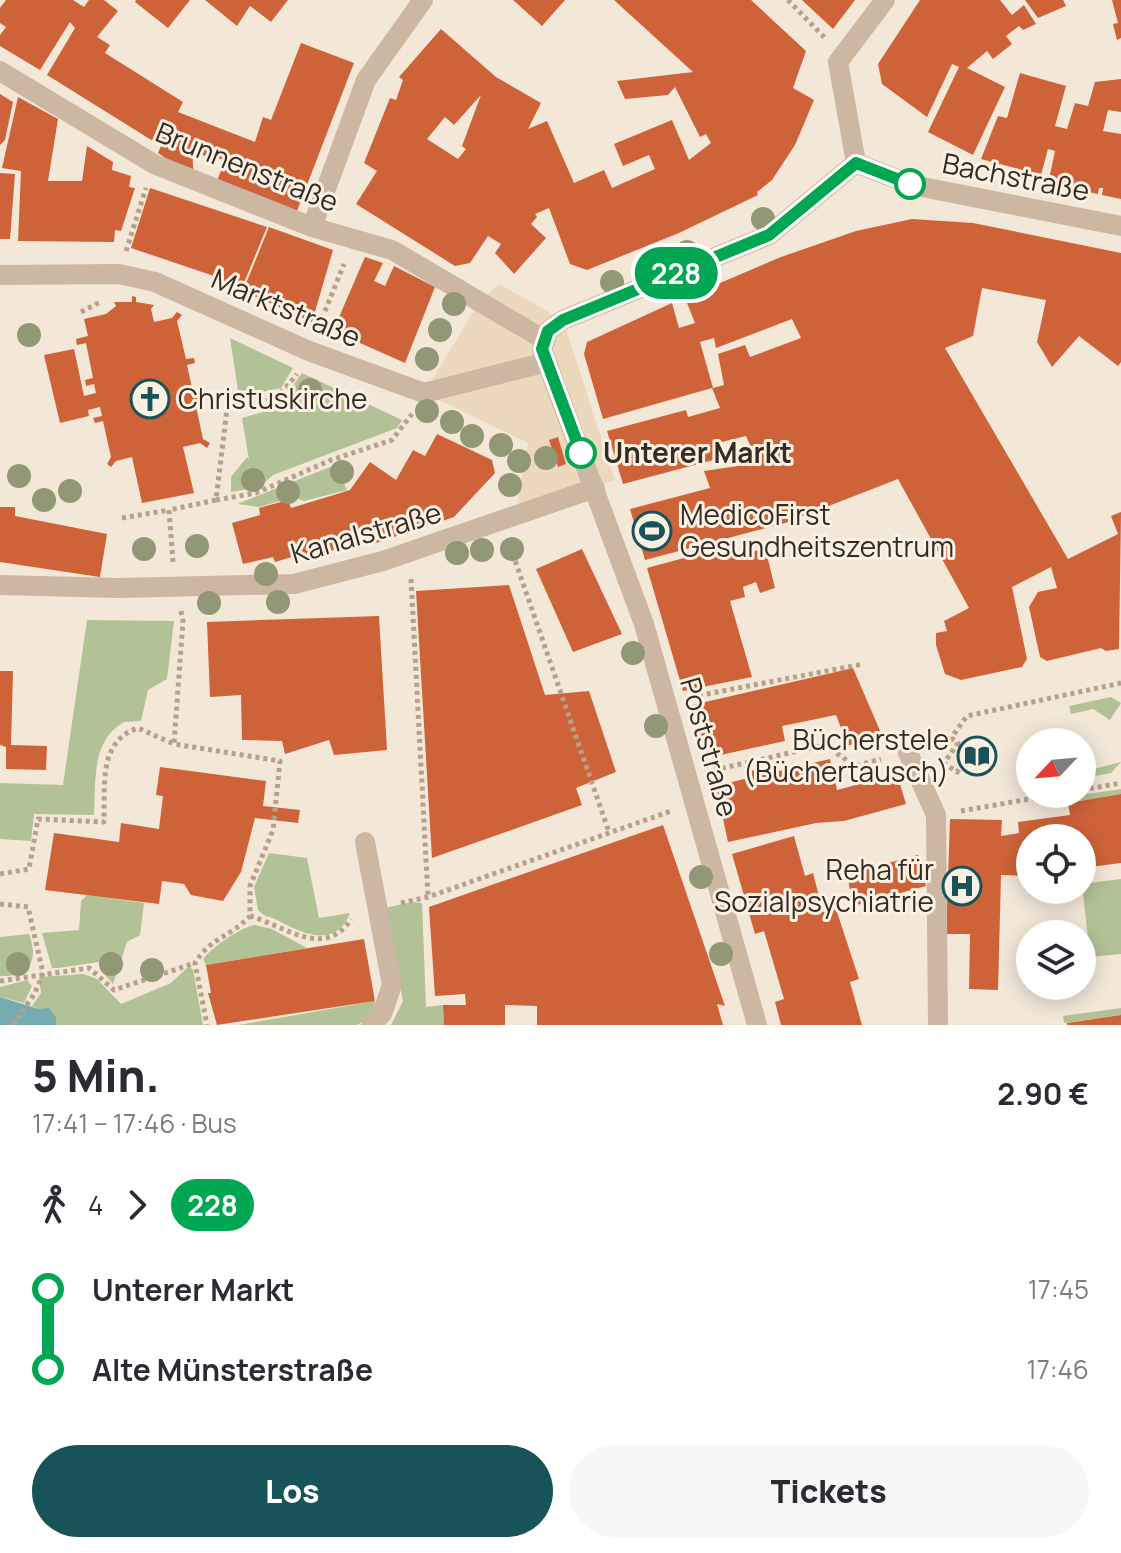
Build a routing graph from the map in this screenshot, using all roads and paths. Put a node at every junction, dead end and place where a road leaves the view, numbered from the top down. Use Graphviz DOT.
graph roads {
  1 [pos="788,0"];
  2 [pos="885,0"];
  3 [pos="421,1"];
  4 [pos="843,56"];
  5 [pos="0,71"];
  6 [pos="856,163"];
  7 [pos="154,164"];
  8 [pos="1121,226"];
  9 [pos="312,227"];
  10 [pos="355,237"];
  11 [pos="119,274"];
  12 [pos="0,275"];
  13 [pos="101,301"];
  14 [pos="81,312"];
  15 [pos="543,339"];
  16 [pos="309,351"];
  17 [pos="547,362"];
  18 [pos="297,374"];
  19 [pos="407,421"];
  20 [pos="595,488"];
  21 [pos="216,500"];
  22 [pos="169,510"];
  23 [pos="122,518"];
  24 [pos="501,521"];
  25 [pos="409,552"];
  26 [pos="173,556"];
  27 [pos="0,585"];
  28 [pos="175,587"];
  29 [pos="863,664"];
  30 [pos="1121,683"];
  31 [pos="667,701"];
  32 [pos="951,738"];
  33 [pos="174,744"];
  34 [pos="908,753"];
  35 [pos="966,759"];
  36 [pos="689,776"];
  37 [pos="1121,783"];
  38 [pos="1096,787"];
  39 [pos="1016,801"];
  40 [pos="695,802"];
  41 [pos="936,815"];
  42 [pos="609,832"];
  43 [pos="365,842"];
  44 [pos="0,874"];
  45 [pos="428,897"];
  46 [pos="417,900"];
  47 [pos="0,904"];
  48 [pos="378,908"];
  49 [pos="250,916"];
  50 [pos="195,963"];
  51 [pos="43,973"];
  52 [pos="0,981"];
  53 [pos="13,1025"];
  54 [pos="207,1025"];
  55 [pos="371,1025"];
  56 [pos="757,1025"];
  57 [pos="938,1025"];
  1 -- 4 [label="path"];
  2 -- 4 [label="street"];
  3 -- 9 [label="street"];
  4 -- 6 [label="street"];
  5 -- 7 [label="street, Brunnenstraße"];
  6 -- 8 [label="street, Bachstraße"];
  6 -- 15 [label="street"];
  7 -- 9 [label="street, Brunnenstraße"];
  7 -- 11 [label="path"];
  9 -- 10 [label="street, Brunnenstraße"];
  10 -- 15 [label="street, Brunnenstraße"];
  10 -- 16 [label="path"];
  11 -- 12 [label="street, Marktstraße"];
  11 -- 16 [label="street, Marktstraße"];
  13 -- 14 [label="path"];
  15 -- 17 [label="street"];
  16 -- 17 [label="street, Marktstraße"];
  17 -- 20 [label="street"];
  18 -- 21 [label="path"];
  19 -- 21 [label="path"];
  20 -- 24 [label="street, Kanalstraße"];
  20 -- 31 [label="street, Poststraße"];
  21 -- 22 [label="path"];
  22 -- 23 [label="path"];
  22 -- 26 [label="path"];
  24 -- 25 [label="street, Kanalstraße"];
  24 -- 42 [label="path"];
  25 -- 28 [label="street, Kanalstraße"];
  25 -- 45 [label="path"];
  27 -- 28 [label="street, Kanalstraße"];
  28 -- 33 [label="path"];
  29 -- 31 [label="path"];
  30 -- 32 [label="path"];
  31 -- 36 [label="street, Poststraße"];
  32 -- 34 [label="path"];
  32 -- 35 [label="path"];
  33 -- 44 [label="path"];
  33 -- 49 [label="path"];
  34 -- 36 [label="path"];
  34 -- 41 [label="street"];
  36 -- 40 [label="street, Poststraße"];
  37 -- 38 [label="path"];
  39 -- 41 [label="path"];
  40 -- 42 [label="path"];
  40 -- 56 [label="street, Poststraße"];
  41 -- 57 [label="street"];
  42 -- 45 [label="path"];
  43 -- 48 [label="street"];
  45 -- 46 [label="path"];
  47 -- 51 [label="path"];
  48 -- 49 [label="path"];
  48 -- 55 [label="street"];
  49 -- 50 [label="path"];
  50 -- 51 [label="path"];
  50 -- 54 [label="path"];
  51 -- 52 [label="path"];
  51 -- 53 [label="path"];
}
